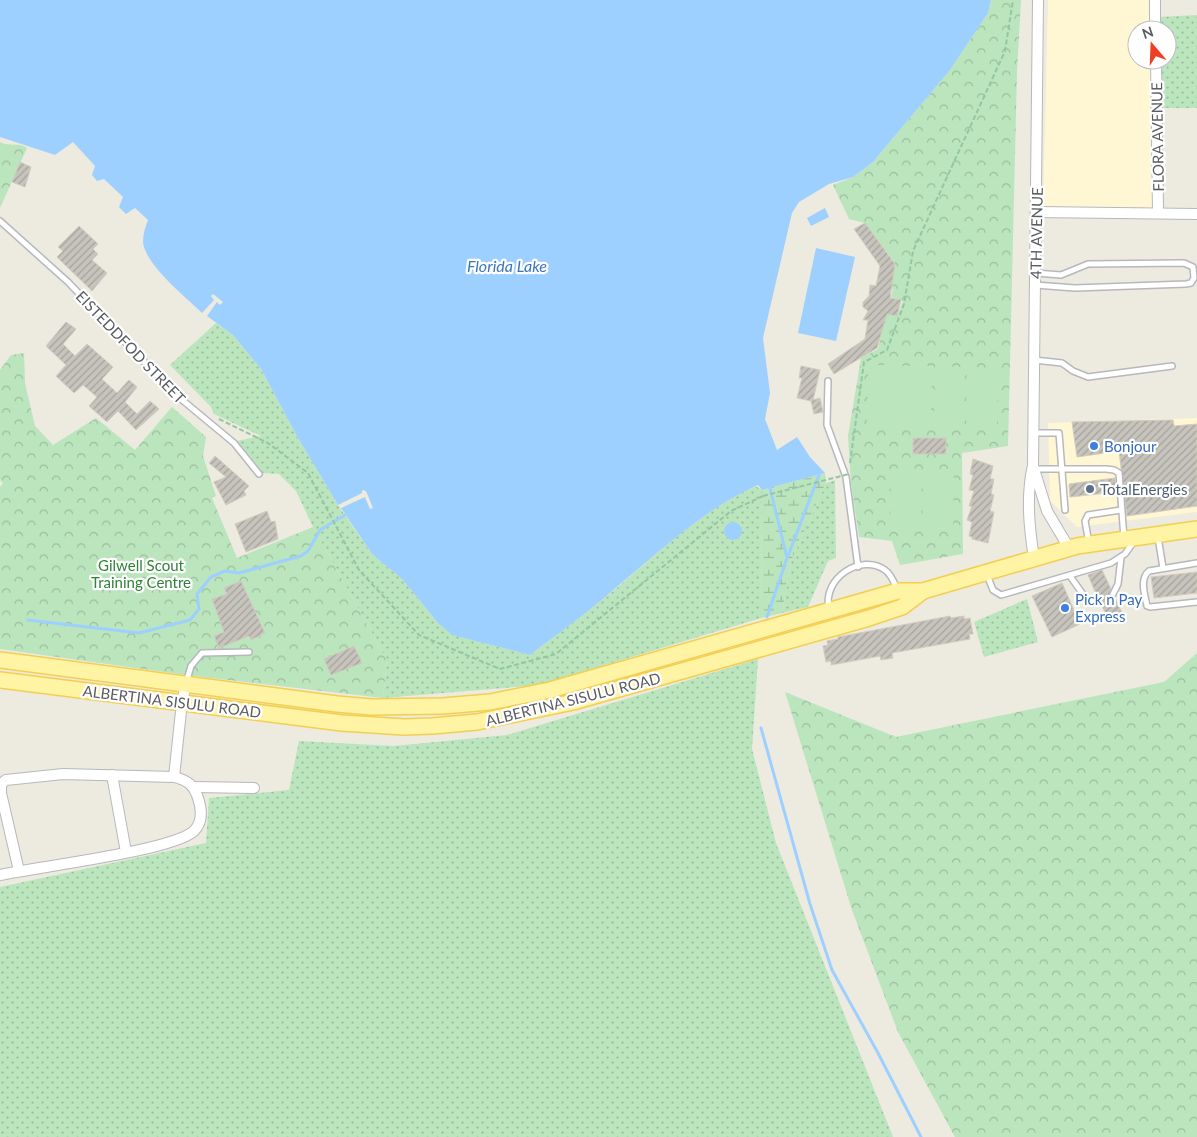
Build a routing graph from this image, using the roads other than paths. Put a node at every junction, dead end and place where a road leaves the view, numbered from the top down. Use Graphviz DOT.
graph roads {
  1 [pos="1038,0"];
  2 [pos="1155,0"];
  3 [pos="1156,20"];
  4 [pos="1156,70"];
  5 [pos="1036,212"];
  6 [pos="1158,213"];
  7 [pos="1197,214"];
  8 [pos="0,221"];
  9 [pos="1035,273"];
  10 [pos="1035,284"];
  11 [pos="1034,360"];
  12 [pos="1172,366"];
  13 [pos="828,381"];
  14 [pos="1034,433"];
  15 [pos="1033,468"];
  16 [pos="1062,469"];
  17 [pos="259,474"];
  18 [pos="1065,510"];
  19 [pos="1121,510"];
  20 [pos="1197,529"];
  21 [pos="1157,534"];
  22 [pos="1131,538"];
  23 [pos="1089,544"];
  24 [pos="1069,548"];
  25 [pos="1034,558"];
  26 [pos="1121,558"];
  27 [pos="1197,564"];
  28 [pos="858,567"];
  29 [pos="1162,568"];
  30 [pos="986,572"];
  31 [pos="1070,576"];
  32 [pos="898,591"];
  33 [pos="923,592"];
  34 [pos="1113,594"];
  35 [pos="1100,600"];
  36 [pos="1197,602"];
  37 [pos="902,607"];
  38 [pos="829,612"];
  39 [pos="249,652"];
  40 [pos="0,660"];
  41 [pos="0,680"];
  42 [pos="186,684"];
  43 [pos="182,702"];
  44 [pos="112,775"];
  45 [pos="174,777"];
  46 [pos="193,787"];
  47 [pos="254,788"];
  48 [pos="3,810"];
  49 [pos="126,852"];
  50 [pos="19,871"];
  51 [pos="0,874"];
  1 -- 5 [label="street, 4TH AVENUE"];
  2 -- 3 [label="street"];
  4 -- 6 [label="street, FLORA AVENUE"];
  5 -- 6 [label="street"];
  5 -- 9 [label="street, 4TH AVENUE"];
  6 -- 7 [label="street"];
  8 -- 17 [label="lane, EISTEDDFOD STREET"];
  9 -- 10 [label="street, 4TH AVENUE"];
  9 -- 10 [label="lane"];
  10 -- 11 [label="street, 4TH AVENUE"];
  11 -- 12 [label="lane"];
  11 -- 14 [label="street, 4TH AVENUE"];
  13 -- 28 [label="lane"];
  14 -- 15 [label="street, 4TH AVENUE"];
  14 -- 16 [label="lane"];
  15 -- 16 [label="lane"];
  15 -- 24 [label="street, 4TH AVENUE"];
  15 -- 25 [label="street, 4TH AVENUE"];
  16 -- 18 [label="lane"];
  16 -- 19 [label="lane"];
  19 -- 22 [label="lane"];
  19 -- 23 [label="lane"];
  20 -- 21 [label="main road, ALBERTINA SISULU ROAD"];
  21 -- 22 [label="main road, ALBERTINA SISULU ROAD"];
  21 -- 29 [label="lane"];
  22 -- 23 [label="main road, ALBERTINA SISULU ROAD"];
  22 -- 26 [label="lane"];
  23 -- 24 [label="main road, ALBERTINA SISULU ROAD"];
  24 -- 25 [label="main road, ALBERTINA SISULU ROAD"];
  25 -- 30 [label="main road, ALBERTINA SISULU ROAD"];
  26 -- 31 [label="lane"];
  26 -- 34 [label="lane"];
  27 -- 29 [label="lane"];
  28 -- 32 [label="lane"];
  28 -- 38 [label="lane"];
  29 -- 36 [label="lane"];
  30 -- 31 [label="lane"];
  30 -- 33 [label="main road, ALBERTINA SISULU ROAD"];
  31 -- 35 [label="lane"];
  32 -- 33 [label="main road, ALBERTINA SISULU ROAD"];
  32 -- 37 [label="lane"];
  32 -- 38 [label="main road, ALBERTINA SISULU ROAD"];
  33 -- 37 [label="main road, ALBERTINA SISULU ROAD"];
  37 -- 43 [label="main road, ALBERTINA SISULU ROAD"];
  38 -- 42 [label="main road, ALBERTINA SISULU ROAD"];
  39 -- 42 [label="lane"];
  40 -- 42 [label="main road, ALBERTINA SISULU ROAD"];
  41 -- 43 [label="main road, ALBERTINA SISULU ROAD"];
  42 -- 43 [label="street"];
  43 -- 45 [label="street"];
  44 -- 45 [label="street"];
  44 -- 48 [label="street"];
  44 -- 49 [label="street"];
  45 -- 46 [label="street"];
  46 -- 47 [label="street"];
  46 -- 49 [label="street"];
  48 -- 50 [label="street"];
  49 -- 50 [label="street"];
  50 -- 51 [label="street"];
}
